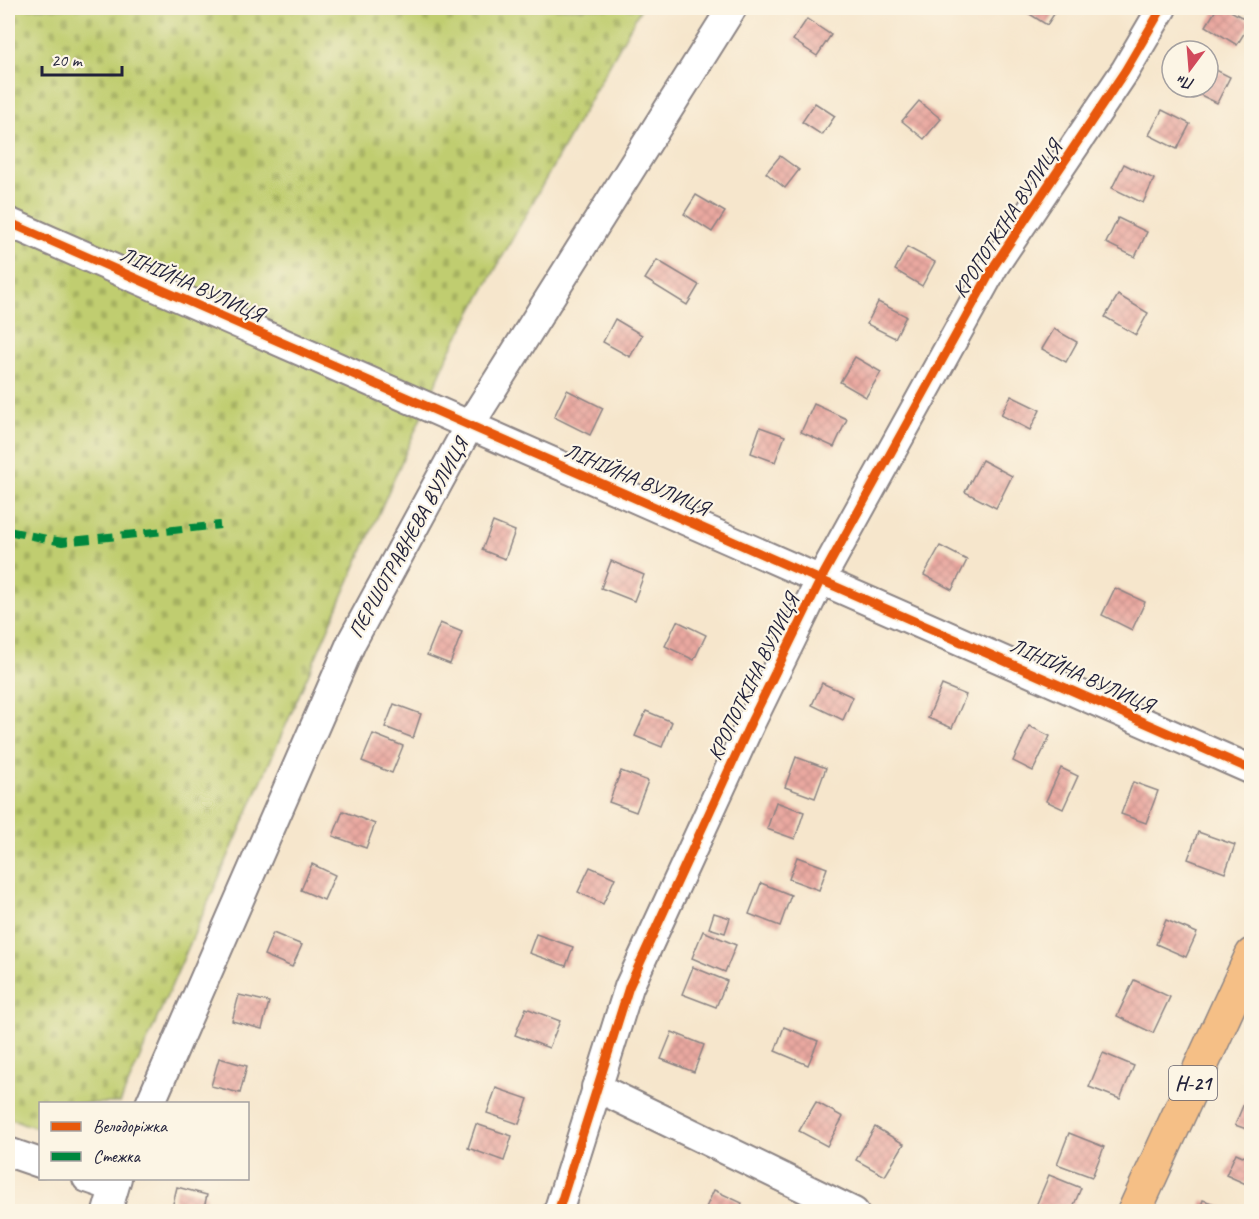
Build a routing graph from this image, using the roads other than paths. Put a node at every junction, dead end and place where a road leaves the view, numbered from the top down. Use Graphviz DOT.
graph roads {
  1 [pos="732,8"];
  2 [pos="1162,8"];
  3 [pos="8,222"];
  4 [pos="469,426"];
  5 [pos="821,579"];
  6 [pos="1251,770"];
  7 [pos="1251,955"];
  8 [pos="596,1087"];
  9 [pos="151,1102"];
  10 [pos="8,1152"];
  11 [pos="39,1163"];
  12 [pos="89,1180"];
  13 [pos="112,1192"];
  14 [pos="558,1212"];
  15 [pos="854,1212"];
  16 [pos="1134,1212"];
  1 -- 4 [label="street, ПЕРШОТРАВНЕВА ВУЛИЦЯ"];
  2 -- 5 [label="street, КРОПОТКІНА ВУЛИЦЯ"];
  3 -- 4 [label="street, ЛІНІЙНА ВУЛИЦЯ"];
  4 -- 5 [label="street, ЛІНІЙНА ВУЛИЦЯ"];
  4 -- 9 [label="street, ПЕРШОТРАВНЕВА ВУЛИЦЯ"];
  5 -- 6 [label="street, ЛІНІЙНА ВУЛИЦЯ"];
  5 -- 8 [label="street, КРОПОТКІНА ВУЛИЦЯ"];
  7 -- 16 [label="main road, Н-21"];
  8 -- 14 [label="street, КРОПОТКІНА ВУЛИЦЯ"];
  8 -- 15 [label="street"];
  10 -- 11 [label="street"];
  12 -- 13 [label="street"];
}
